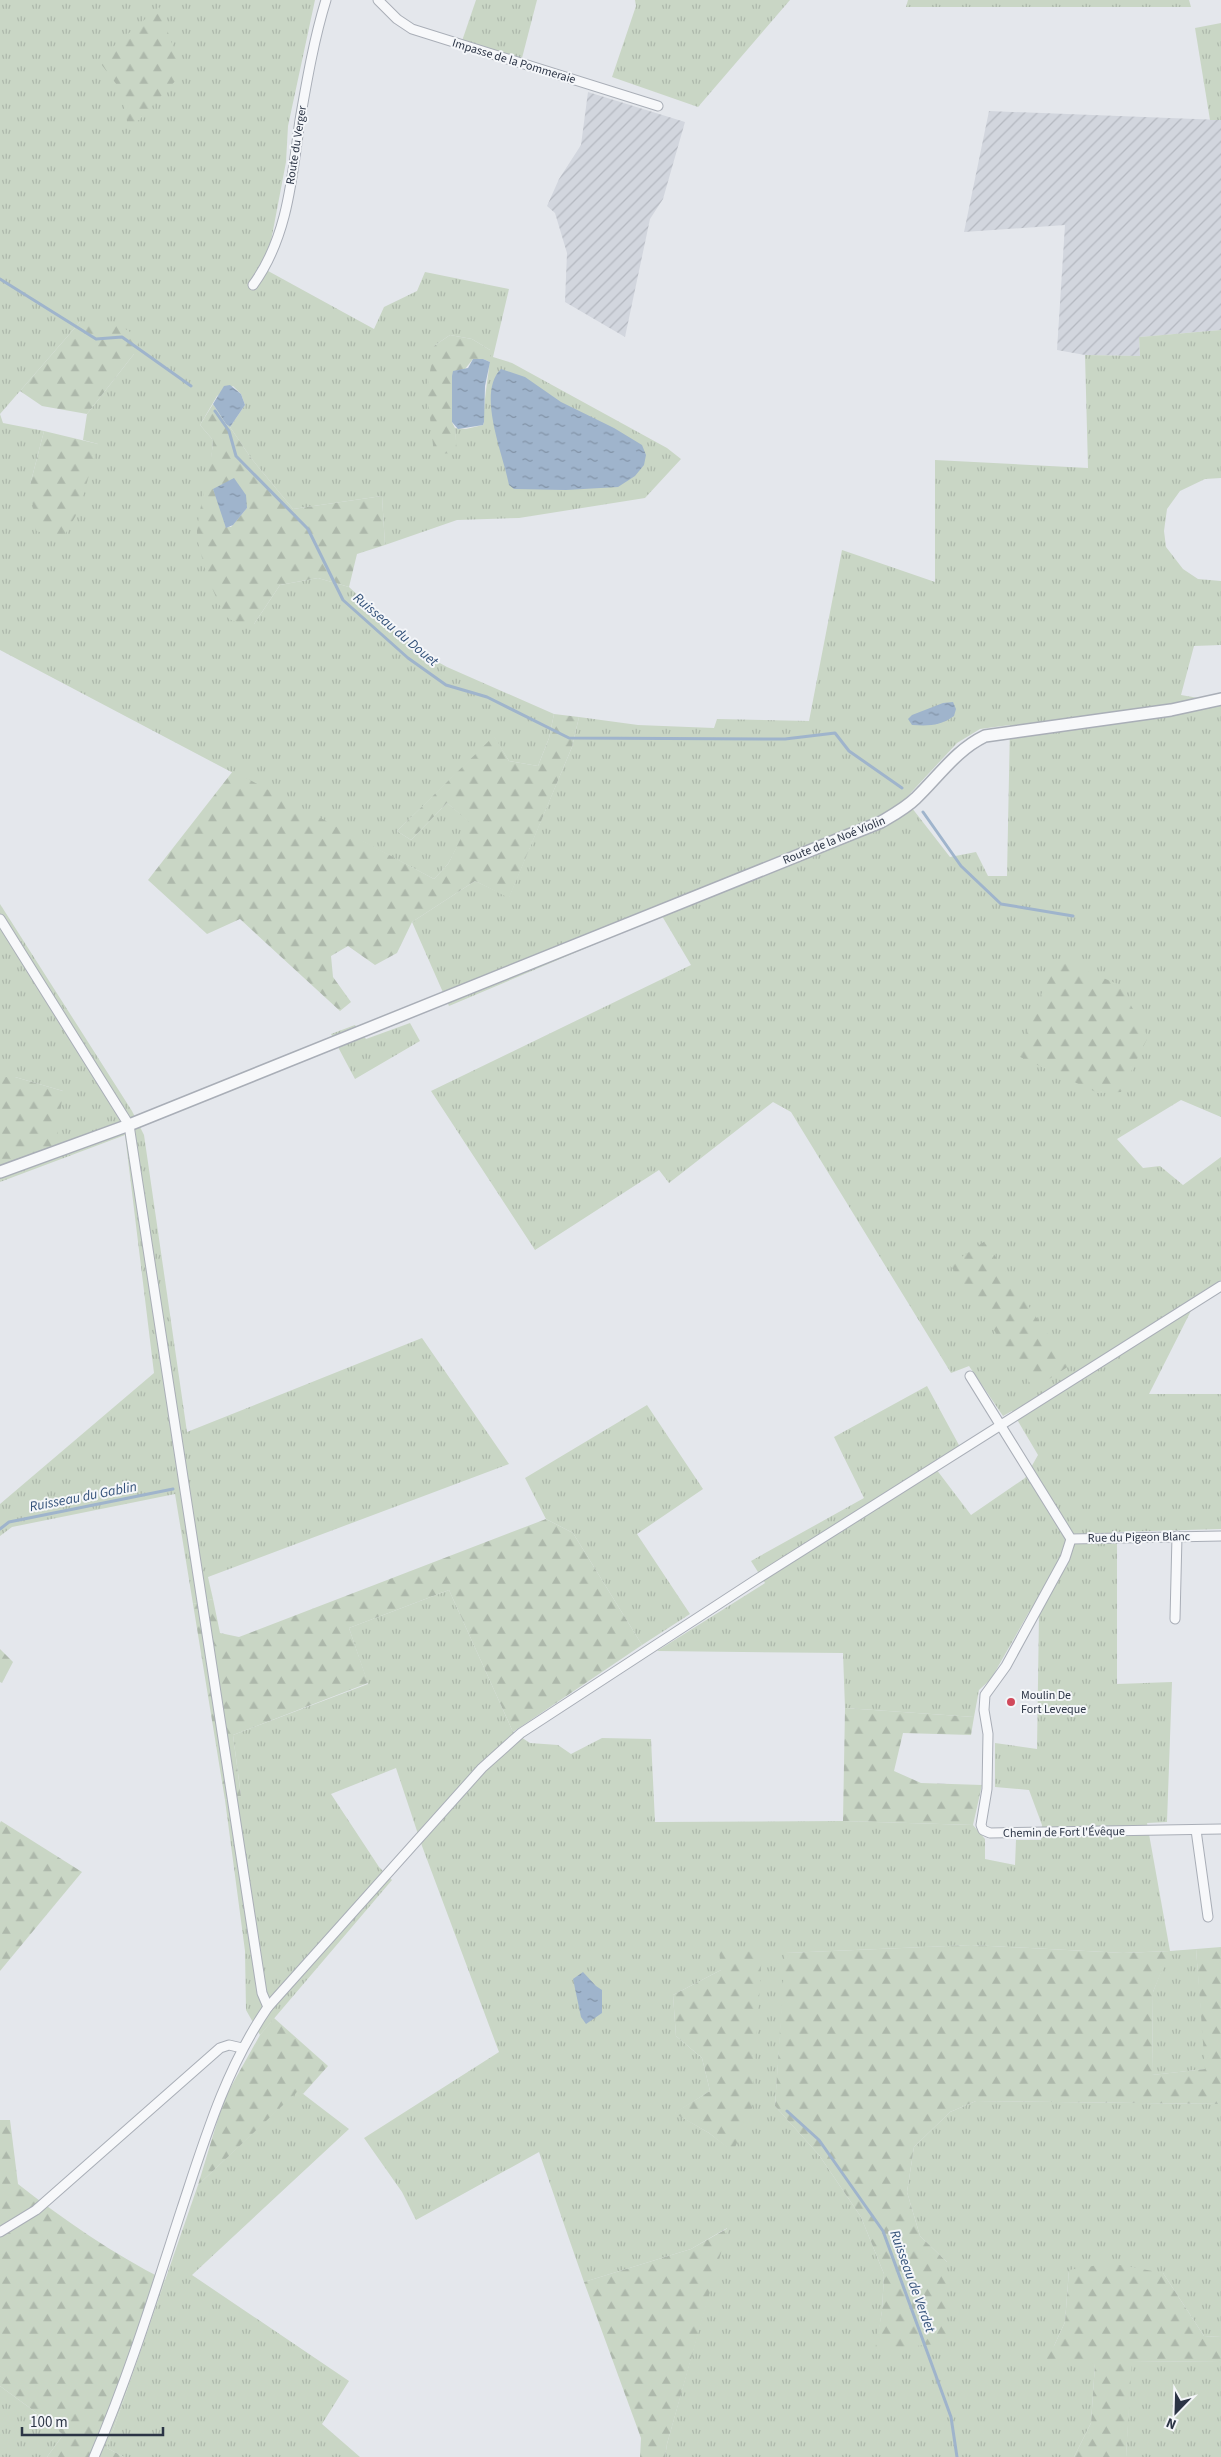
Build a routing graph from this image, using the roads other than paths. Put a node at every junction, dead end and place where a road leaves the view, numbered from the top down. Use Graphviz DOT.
graph roads {
  1 [pos="326,0"];
  2 [pos="378,0"];
  3 [pos="658,106"];
  4 [pos="254,285"];
  5 [pos="1221,699"];
  6 [pos="0,919"];
  7 [pos="129,1125"];
  8 [pos="0,1172"];
  9 [pos="1221,1286"];
  10 [pos="970,1376"];
  11 [pos="1000,1426"];
  12 [pos="1177,1536"];
  13 [pos="1221,1536"];
  14 [pos="1071,1539"];
  15 [pos="1175,1619"];
  16 [pos="1221,1829"];
  17 [pos="1196,1830"];
  18 [pos="1208,1917"];
  19 [pos="268,2007"];
  20 [pos="242,2048"];
  21 [pos="0,2232"];
  22 [pos="94,2457"];
  1 -- 4 [label="street, Route du Verger"];
  2 -- 3 [label="street, Impasse de la Pommeraie"];
  5 -- 7 [label="street, Route de la Noé Violin"];
  6 -- 7 [label="street"];
  7 -- 8 [label="street, Route de la Noé Violin"];
  7 -- 19 [label="street"];
  9 -- 11 [label="street"];
  10 -- 11 [label="street, Rue du Pigeon Blanc"];
  11 -- 14 [label="street, Rue du Pigeon Blanc"];
  11 -- 19 [label="street"];
  12 -- 13 [label="street, Rue du Pigeon Blanc"];
  12 -- 14 [label="street, Rue du Pigeon Blanc"];
  12 -- 15 [label="street"];
  14 -- 17 [label="street, Chemin de Fort l'Évêque"];
  16 -- 17 [label="street, Chemin de Fort l'Évêque"];
  17 -- 18 [label="street"];
  19 -- 20 [label="street"];
  20 -- 21 [label="street"];
  20 -- 22 [label="street"];
}
